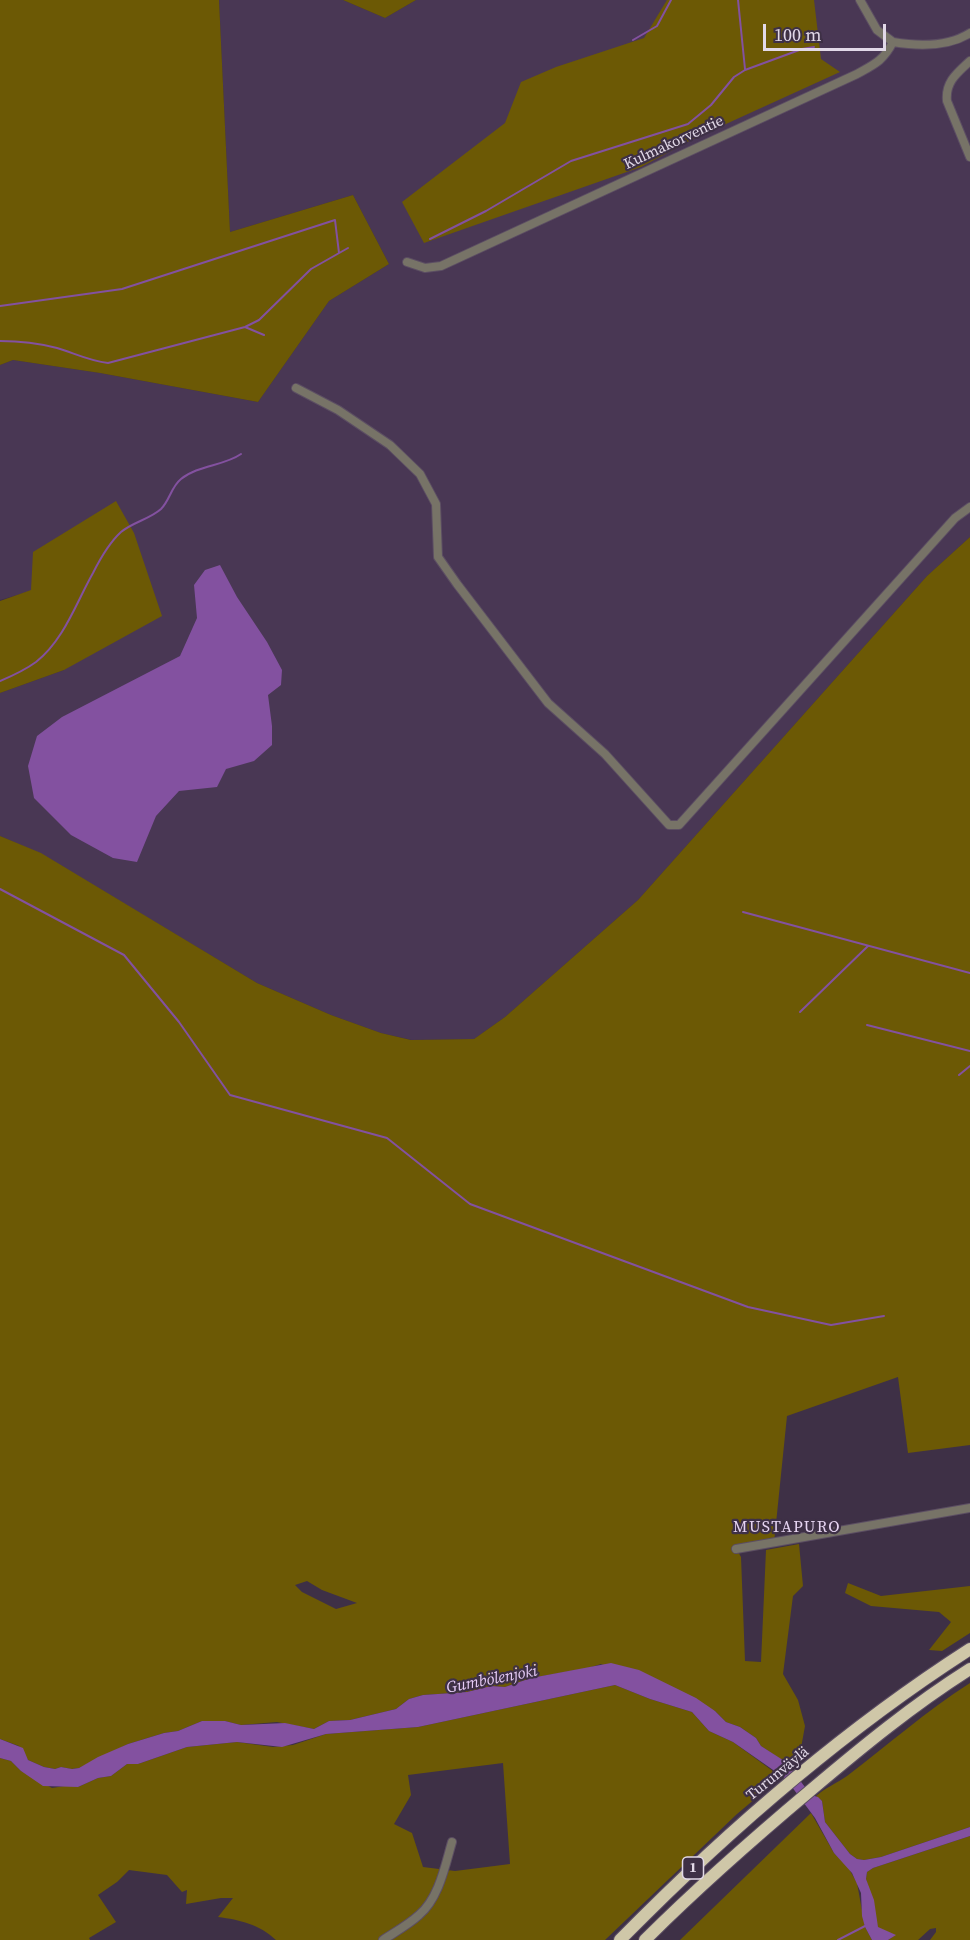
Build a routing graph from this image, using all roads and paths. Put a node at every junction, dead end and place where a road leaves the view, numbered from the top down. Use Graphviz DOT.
graph roads {
  1 [pos="860,0"];
  2 [pos="970,33"];
  3 [pos="893,42"];
  4 [pos="970,61"];
  5 [pos="970,157"];
  6 [pos="406,262"];
  7 [pos="296,388"];
  8 [pos="970,507"];
  9 [pos="970,1508"];
  10 [pos="736,1549"];
  11 [pos="970,1649"];
  12 [pos="970,1669"];
  13 [pos="453,1842"];
  14 [pos="383,1940"];
  15 [pos="620,1940"];
  16 [pos="645,1940"];
  1 -- 3 [label="street"];
  2 -- 3 [label="street"];
  3 -- 6 [label="street, Kulmakorventie"];
  4 -- 5 [label="street"];
  7 -- 8 [label="street"];
  9 -- 10 [label="street"];
  11 -- 15 [label="highway, Turunväylä / 1"];
  12 -- 16 [label="highway, 1"];
  13 -- 14 [label="street"];
}
